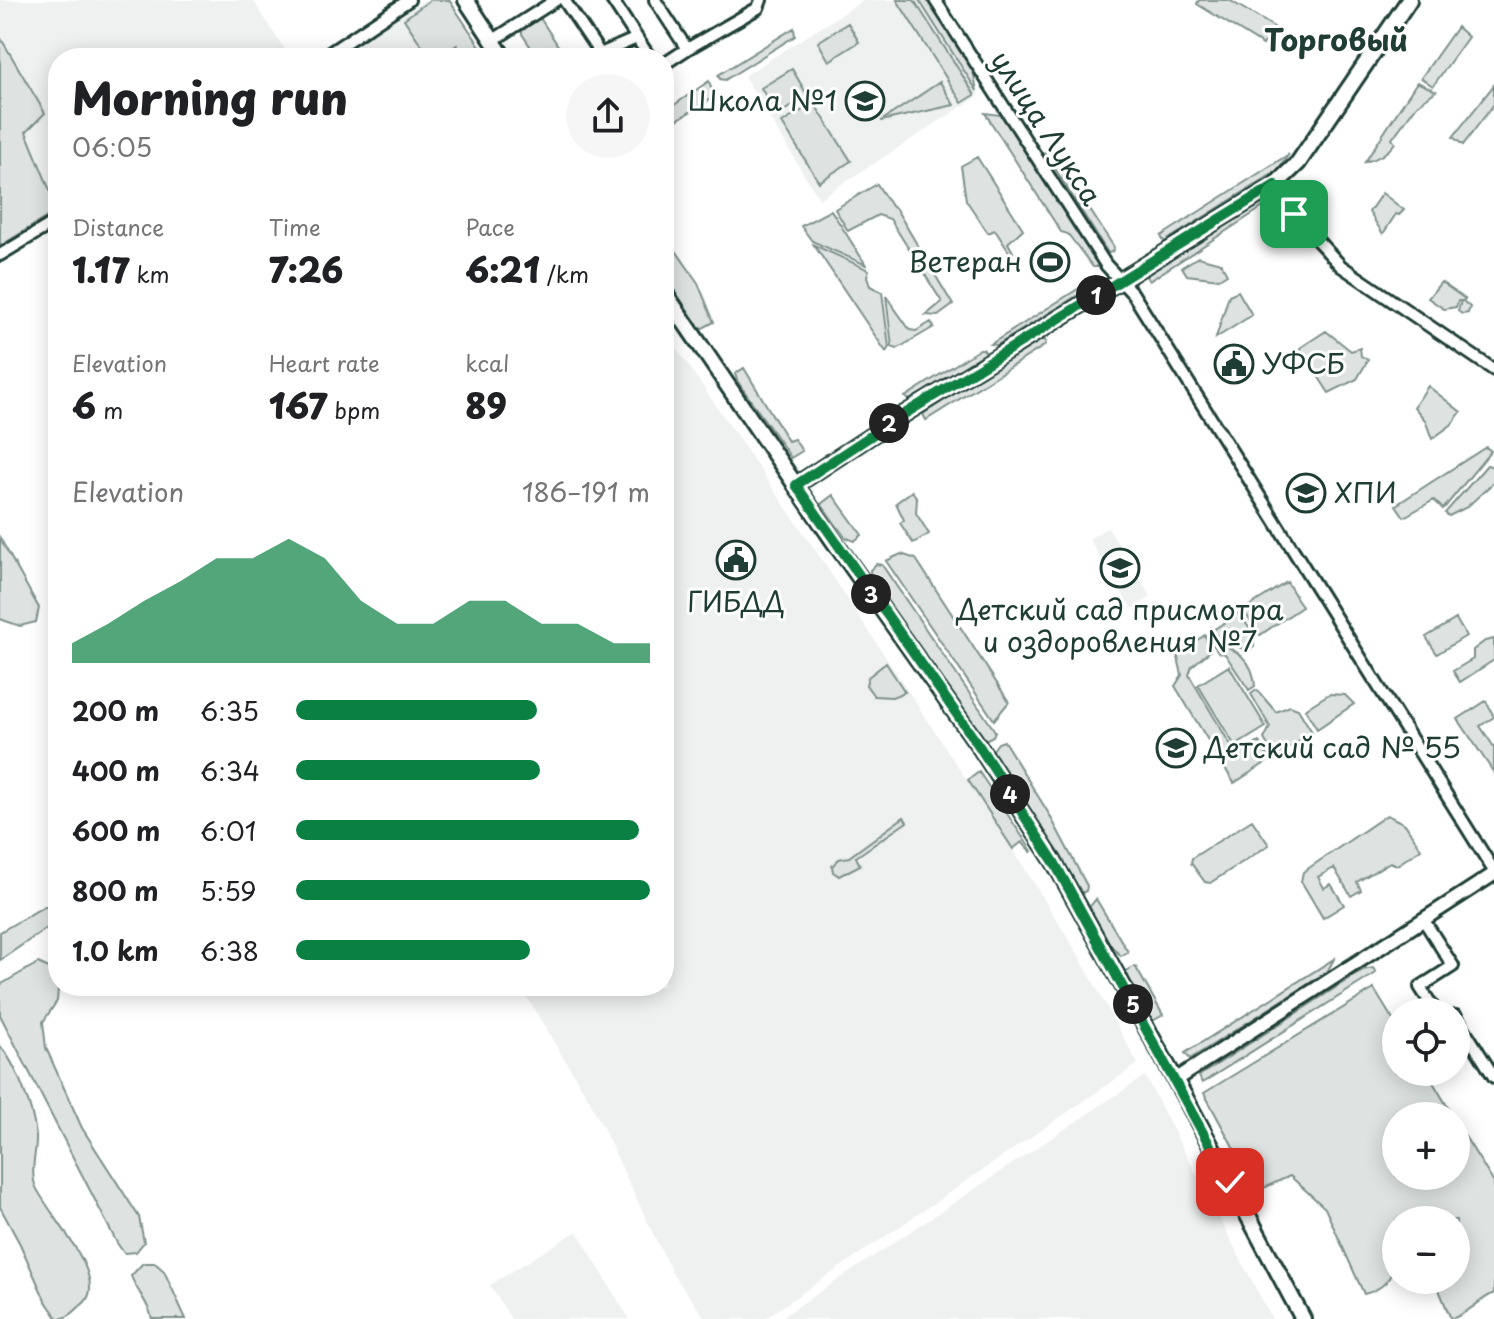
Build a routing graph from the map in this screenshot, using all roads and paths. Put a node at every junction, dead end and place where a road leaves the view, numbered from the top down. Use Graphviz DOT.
graph roads {
  1 [pos="409,0"];
  2 [pos="466,0"];
  3 [pos="556,0"];
  4 [pos="564,0"];
  5 [pos="612,0"];
  6 [pos="655,0"];
  7 [pos="761,0"];
  8 [pos="935,0"];
  9 [pos="1409,0"];
  10 [pos="637,38"];
  11 [pos="492,41"];
  12 [pos="337,48"];
  13 [pos="497,48"];
  14 [pos="596,48"];
  15 [pos="617,48"];
  16 [pos="644,48"];
  17 [pos="687,49"];
  18 [pos="674,57"];
  19 [pos="1275,185"];
  20 [pos="48,226"];
  21 [pos="0,255"];
  22 [pos="1120,280"];
  23 [pos="674,307"];
  24 [pos="1494,370"];
  25 [pos="796,485"];
  26 [pos="1494,872"];
  27 [pos="1423,919"];
  28 [pos="1427,998"];
  29 [pos="1470,1038"];
  30 [pos="1494,1077"];
  31 [pos="1175,1080"];
  32 [pos="1303,1319"];
  1 -- 12 [label="street"];
  2 -- 11 [label="main road"];
  3 -- 11 [label="street"];
  4 -- 14 [label="street"];
  5 -- 10 [label="street"];
  6 -- 17 [label="street"];
  7 -- 17 [label="street"];
  8 -- 22 [label="street, улица Лукса"];
  9 -- 19 [label="main road"];
  10 -- 15 [label="street"];
  10 -- 16 [label="street"];
  11 -- 13 [label="main road"];
  17 -- 18 [label="street"];
  19 -- 22 [label="main road"];
  19 -- 24 [label="street"];
  20 -- 21 [label="street"];
  22 -- 25 [label="main road"];
  22 -- 26 [label="street, улица Лукса"];
  23 -- 25 [label="main road"];
  25 -- 31 [label="main road"];
  26 -- 27 [label="street"];
  27 -- 28 [label="street"];
  27 -- 31 [label="street"];
  29 -- 30 [label="street"];
  31 -- 32 [label="main road"];
}
